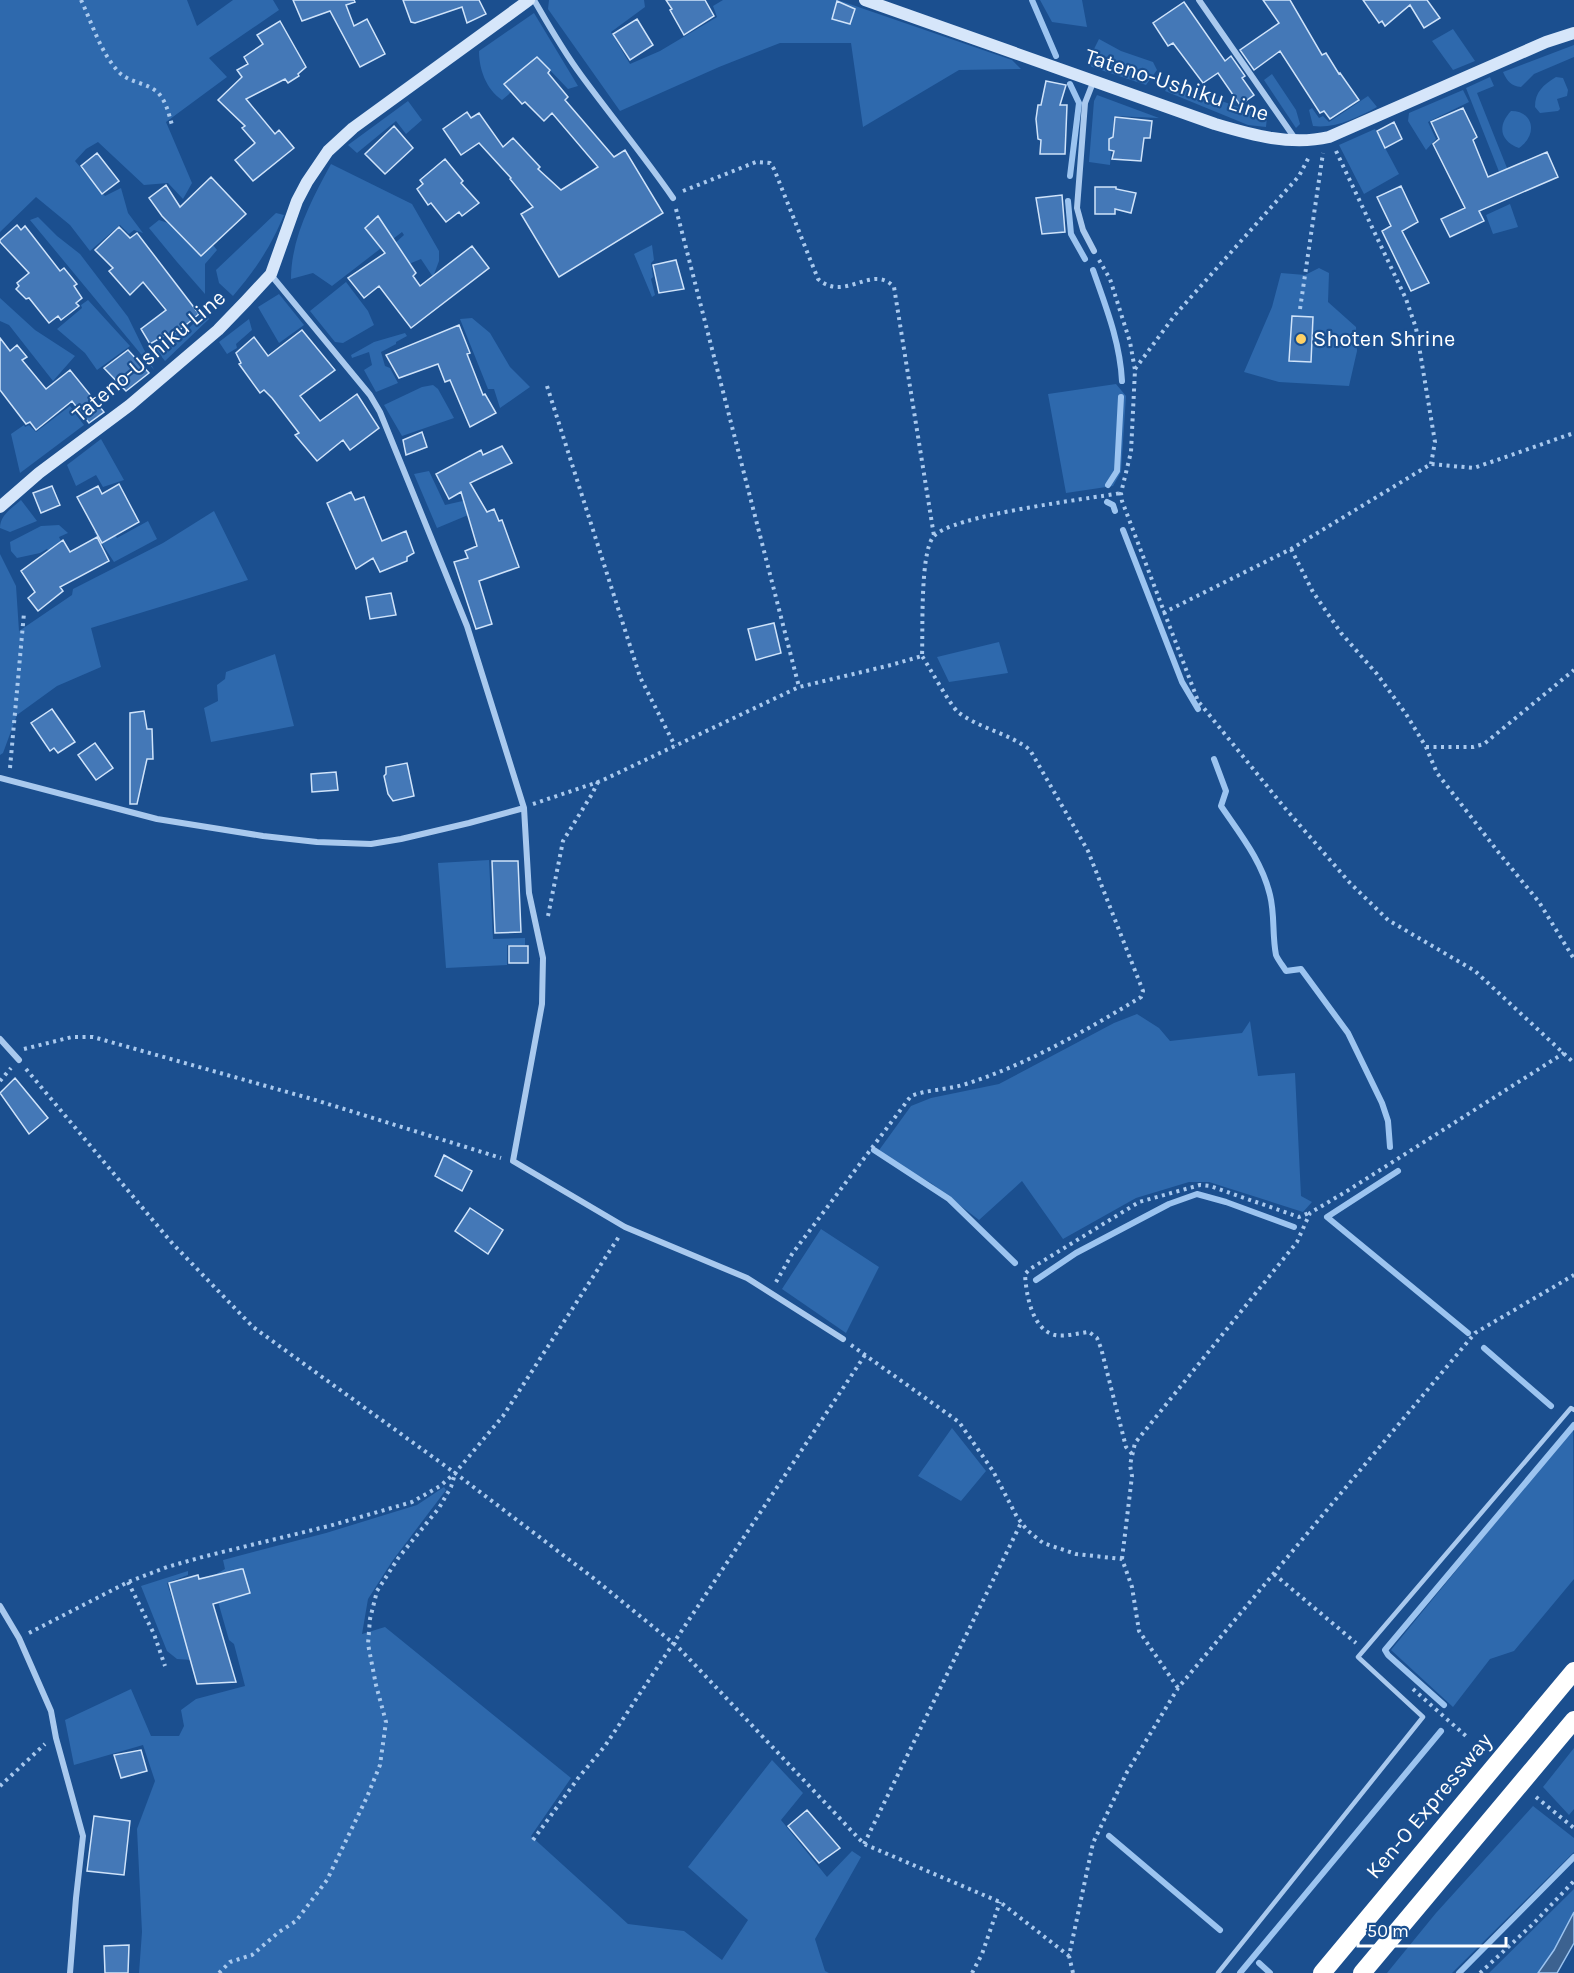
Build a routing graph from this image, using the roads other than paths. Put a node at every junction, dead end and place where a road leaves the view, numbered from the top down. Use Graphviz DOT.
graph roads {
  1 [pos="529,0"];
  2 [pos="534,0"];
  3 [pos="865,0"];
  4 [pos="1199,0"];
  5 [pos="1574,33"];
  6 [pos="1095,80"];
  7 [pos="1296,140"];
  8 [pos="673,198"];
  9 [pos="1094,250"];
  10 [pos="271,274"];
  11 [pos="0,507"];
  12 [pos="0,778"];
  13 [pos="524,807"];
  14 [pos="0,1039"];
  15 [pos="19,1060"];
  16 [pos="843,1339"];
  17 [pos="1574,1410"];
  18 [pos="0,1606"];
  19 [pos="1574,1671"];
  20 [pos="1574,1720"];
  21 [pos="70,1973"];
  22 [pos="1218,1973"];
  23 [pos="1322,1973"];
  24 [pos="1362,1973"];
  1 -- 10 [label="main road, Tateno-Ushiku Line"];
  2 -- 8 [label="street"];
  3 -- 6 [label="main road, Tateno-Ushiku Line"];
  4 -- 7 [label="street"];
  5 -- 7 [label="main road, Tateno-Ushiku Line"];
  6 -- 7 [label="main road, Tateno-Ushiku Line"];
  6 -- 9 [label="street"];
  10 -- 11 [label="main road, Tateno-Ushiku Line"];
  10 -- 13 [label="street"];
  12 -- 13 [label="street"];
  13 -- 16 [label="street"];
  14 -- 15 [label="street"];
  17 -- 22 [label="lane"];
  18 -- 21 [label="street"];
  19 -- 23 [label="highway, Ken-O Expressway"];
  20 -- 24 [label="highway"];
}
